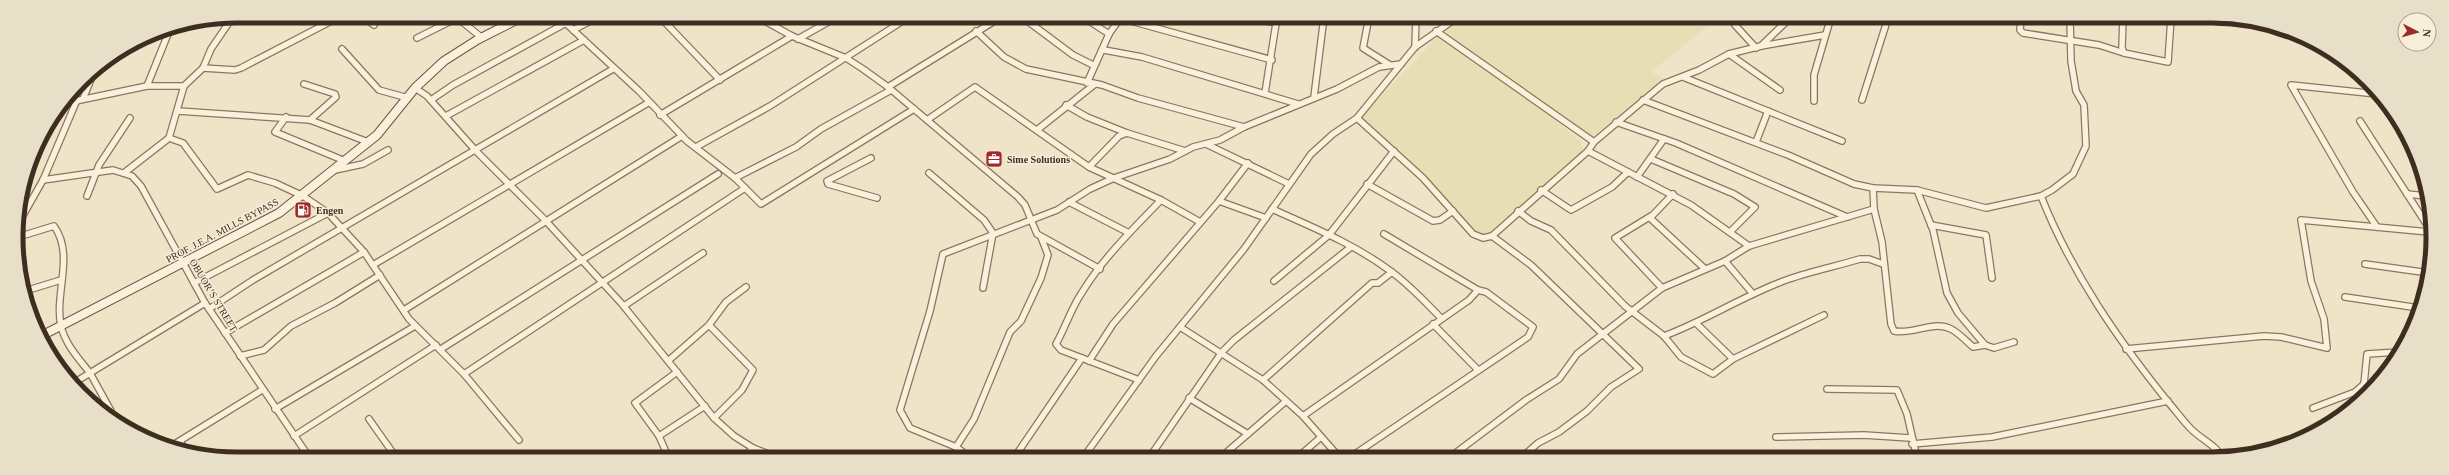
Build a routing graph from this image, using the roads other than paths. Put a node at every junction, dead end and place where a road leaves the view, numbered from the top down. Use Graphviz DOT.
graph roads {
  1 [pos="229,23"];
  2 [pos="328,23"];
  3 [pos="371,23"];
  4 [pos="445,23"];
  5 [pos="463,23"];
  6 [pos="510,23"];
  7 [pos="566,23"];
  8 [pos="586,23"];
  9 [pos="666,23"];
  10 [pos="769,23"];
  11 [pos="826,23"];
  12 [pos="900,23"];
  13 [pos="990,23"];
  14 [pos="1030,23"];
  15 [pos="1092,23"];
  16 [pos="1116,23"];
  17 [pos="1141,23"];
  18 [pos="1277,23"];
  19 [pos="1323,23"];
  20 [pos="1368,23"];
  21 [pos="1415,23"];
  22 [pos="1449,23"];
  23 [pos="1784,23"];
  24 [pos="1829,23"];
  25 [pos="1886,23"];
  26 [pos="2021,23"];
  27 [pos="2070,23"];
  28 [pos="2123,23"];
  29 [pos="2171,23"];
  30 [pos="374,25"];
  31 [pos="1735,25"];
  32 [pos="573,30"];
  33 [pos="976,31"];
  34 [pos="1436,32"];
  35 [pos="168,34"];
  36 [pos="1109,34"];
  37 [pos="1825,35"];
  38 [pos="792,36"];
  39 [pos="417,38"];
  40 [pos="481,38"];
  41 [pos="798,39"];
  42 [pos="584,40"];
  43 [pos="2070,40"];
  44 [pos="1415,47"];
  45 [pos="1758,47"];
  46 [pos="342,49"];
  47 [pos="1104,50"];
  48 [pos="2124,53"];
  49 [pos="1729,54"];
  50 [pos="846,58"];
  51 [pos="1272,60"];
  52 [pos="1401,64"];
  53 [pos="1093,65"];
  54 [pos="1390,65"];
  55 [pos="203,68"];
  56 [pos="613,69"];
  57 [pos="1683,76"];
  58 [pos="720,80"];
  59 [pos="90,82"];
  60 [pos="1087,83"];
  61 [pos="304,84"];
  62 [pos="1095,84"];
  63 [pos="147,86"];
  64 [pos="184,86"];
  65 [pos="415,88"];
  66 [pos="889,89"];
  67 [pos="1780,90"];
  68 [pos="1265,92"];
  69 [pos="2370,93"];
  70 [pos="1314,97"];
  71 [pos="408,98"];
  72 [pos="84,99"];
  73 [pos="77,100"];
  74 [pos="431,100"];
  75 [pos="1643,100"];
  76 [pos="1862,100"];
  77 [pos="1814,101"];
  78 [pos="72,102"];
  79 [pos="648,103"];
  80 [pos="1298,104"];
  81 [pos="1066,105"];
  82 [pos="914,109"];
  83 [pos="178,111"];
  84 [pos="1768,111"];
  85 [pos="660,115"];
  86 [pos="446,116"];
  87 [pos="130,118"];
  88 [pos="286,118"];
  89 [pos="1356,118"];
  90 [pos="310,120"];
  91 [pos="927,120"];
  92 [pos="2360,121"];
  93 [pos="1616,122"];
  94 [pos="1244,127"];
  95 [pos="1037,130"];
  96 [pos="1127,133"];
  97 [pos="682,136"];
  98 [pos="169,138"];
  99 [pos="1664,139"];
  100 [pos="1842,141"];
  101 [pos="368,142"];
  102 [pos="1594,142"];
  103 [pos="1756,142"];
  104 [pos="1206,144"];
  105 [pos="696,148"];
  106 [pos="388,150"];
  107 [pos="476,151"];
  108 [pos="1185,151"];
  109 [pos="1394,151"];
  110 [pos="1588,151"];
  111 [pos="872,158"];
  112 [pos="1651,159"];
  113 [pos="346,162"];
  114 [pos="1248,163"];
  115 [pos="1089,167"];
  116 [pos="335,170"];
  117 [pos="95,172"];
  118 [pos="124,172"];
  119 [pos="1628,172"];
  120 [pos="718,174"];
  121 [pos="928,174"];
  122 [pos="1637,177"];
  123 [pos="734,178"];
  124 [pos="1114,178"];
  125 [pos="43,180"];
  126 [pos="1289,184"];
  127 [pos="1367,184"];
  128 [pos="508,186"];
  129 [pos="745,188"];
  130 [pos="1873,188"];
  131 [pos="1541,190"];
  132 [pos="1917,190"];
  133 [pos="1672,194"];
  134 [pos="2407,194"];
  135 [pos="87,196"];
  136 [pos="303,196"];
  137 [pos="2041,196"];
  138 [pos="2422,196"];
  139 [pos="877,198"];
  140 [pos="1162,200"];
  141 [pos="29,201"];
  142 [pos="1220,201"];
  143 [pos="1069,202"];
  144 [pos="25,209"];
  145 [pos="1272,209"];
  146 [pos="1874,209"];
  147 [pos="1453,211"];
  148 [pos="1518,211"];
  149 [pos="328,213"];
  150 [pos="1651,216"];
  151 [pos="1847,217"];
  152 [pos="1266,218"];
  153 [pos="546,220"];
  154 [pos="1029,220"];
  155 [pos="1200,222"];
  156 [pos="2426,223"];
  157 [pos="1931,225"];
  158 [pos="2377,227"];
  159 [pos="343,229"];
  160 [pos="1731,231"];
  161 [pos="2426,232"];
  162 [pos="993,233"];
  163 [pos="1129,233"];
  164 [pos="1384,234"];
  165 [pos="23,235"];
  166 [pos="1329,235"];
  167 [pos="1492,236"];
  168 [pos="1041,238"];
  169 [pos="1749,246"];
  170 [pos="1351,247"];
  171 [pos="364,252"];
  172 [pos="703,253"];
  173 [pos="581,259"];
  174 [pos="1725,261"];
  175 [pos="183,263"];
  176 [pos="372,264"];
  177 [pos="1884,264"];
  178 [pos="2365,264"];
  179 [pos="1704,268"];
  180 [pos="1100,269"];
  181 [pos="1392,272"];
  182 [pos="2423,272"];
  183 [pos="380,274"];
  184 [pos="1992,278"];
  185 [pos="61,280"];
  186 [pos="602,281"];
  187 [pos="1274,281"];
  188 [pos="194,283"];
  189 [pos="746,287"];
  190 [pos="982,288"];
  191 [pos="1662,288"];
  192 [pos="29,290"];
  193 [pos="1478,290"];
  194 [pos="1754,294"];
  195 [pos="2345,297"];
  196 [pos="206,303"];
  197 [pos="624,306"];
  198 [pos="2414,307"];
  199 [pos="209,309"];
  200 [pos="404,310"];
  201 [pos="1634,312"];
  202 [pos="1824,315"];
  203 [pos="1441,318"];
  204 [pos="1433,324"];
  205 [pos="1697,324"];
  206 [pos="709,325"];
  207 [pos="61,326"];
  208 [pos="415,326"];
  209 [pos="1180,327"];
  210 [pos="225,333"];
  211 [pos="46,334"];
  212 [pos="1605,334"];
  213 [pos="1664,336"];
  214 [pos="2014,342"];
  215 [pos="1985,346"];
  216 [pos="439,347"];
  217 [pos="2126,350"];
  218 [pos="1222,352"];
  219 [pos="2393,352"];
  220 [pos="240,356"];
  221 [pos="1082,358"];
  222 [pos="1733,359"];
  223 [pos="668,361"];
  224 [pos="1088,361"];
  225 [pos="1477,369"];
  226 [pos="677,372"];
  227 [pos="90,373"];
  228 [pos="464,374"];
  229 [pos="1139,380"];
  230 [pos="1263,380"];
  231 [pos="78,381"];
  232 [pos="1827,389"];
  233 [pos="262,390"];
  234 [pos="1189,398"];
  235 [pos="1286,401"];
  236 [pos="2168,401"];
  237 [pos="705,406"];
  238 [pos="2313,408"];
  239 [pos="275,409"];
  240 [pos="111,411"];
  241 [pos="1303,416"];
  242 [pos="714,418"];
  243 [pos="369,419"];
  244 [pos="1248,434"];
  245 [pos="294,436"];
  246 [pos="659,436"];
  247 [pos="1321,437"];
  248 [pos="1776,437"];
  249 [pos="180,440"];
  250 [pos="519,440"];
  251 [pos="1911,441"];
  252 [pos="176,443"];
  253 [pos="182,445"];
  254 [pos="956,447"];
  255 [pos="753,448"];
  256 [pos="305,452"];
  257 [pos="393,452"];
  258 [pos="666,452"];
  259 [pos="749,452"];
  260 [pos="763,452"];
  261 [pos="963,452"];
  262 [pos="1018,452"];
  263 [pos="1086,452"];
  264 [pos="1153,452"];
  265 [pos="1227,452"];
  266 [pos="1304,452"];
  267 [pos="1335,452"];
  268 [pos="1358,452"];
  269 [pos="1457,452"];
  270 [pos="1528,452"];
  271 [pos="1915,452"];
  272 [pos="2220,452"];
  1 -- 55 [label="street"];
  2 -- 55 [label="street"];
  3 -- 30 [label="street"];
  4 -- 39 [label="street"];
  5 -- 40 [label="street"];
  6 -- 40 [label="street, PROF. J.E.A. MILLS BYPASS"];
  7 -- 32 [label="street"];
  7 -- 74 [label="street"];
  8 -- 32 [label="street"];
  9 -- 58 [label="street"];
  10 -- 38 [label="street"];
  11 -- 41 [label="street"];
  12 -- 50 [label="street"];
  13 -- 33 [label="street"];
  14 -- 53 [label="street"];
  15 -- 36 [label="street"];
  16 -- 36 [label="street"];
  17 -- 51 [label="street"];
  18 -- 51 [label="street"];
  19 -- 70 [label="street"];
  20 -- 54 [label="street"];
  21 -- 44 [label="street"];
  22 -- 34 [label="street"];
  23 -- 45 [label="street"];
  24 -- 37 [label="street"];
  25 -- 76 [label="street"];
  26 -- 43 [label="street"];
  27 -- 43 [label="street"];
  28 -- 48 [label="street"];
  29 -- 48 [label="street"];
  31 -- 45 [label="street"];
  32 -- 42 [label="street"];
  33 -- 60 [label="street"];
  33 -- 66 [label="street"];
  34 -- 44 [label="street"];
  34 -- 102 [label="street"];
  35 -- 63 [label="street"];
  36 -- 47 [label="street"];
  37 -- 45 [label="street"];
  37 -- 77 [label="street"];
  38 -- 41 [label="street"];
  38 -- 58 [label="street"];
  40 -- 65 [label="street, PROF. J.E.A. MILLS BYPASS"];
  41 -- 50 [label="street"];
  42 -- 56 [label="street"];
  42 -- 86 [label="street"];
  43 -- 48 [label="street"];
  43 -- 137 [label="street"];
  44 -- 52 [label="street"];
  45 -- 49 [label="street"];
  46 -- 71 [label="street"];
  47 -- 53 [label="street"];
  47 -- 68 [label="street"];
  49 -- 57 [label="street"];
  49 -- 67 [label="street"];
  50 -- 66 [label="street"];
  50 -- 105 [label="street"];
  51 -- 68 [label="street"];
  52 -- 54 [label="street"];
  52 -- 89 [label="street"];
  53 -- 60 [label="street"];
  54 -- 70 [label="street"];
  55 -- 64 [label="street"];
  56 -- 79 [label="street"];
  56 -- 107 [label="street"];
  57 -- 75 [label="street"];
  57 -- 84 [label="street"];
  58 -- 85 [label="street"];
  59 -- 72 [label="street"];
  60 -- 62 [label="street"];
  61 -- 90 [label="street"];
  62 -- 81 [label="street"];
  62 -- 94 [label="street"];
  63 -- 64 [label="street"];
  63 -- 72 [label="street"];
  64 -- 83 [label="street"];
  65 -- 71 [label="street, PROF. J.E.A. MILLS BYPASS"];
  65 -- 74 [label="street"];
  66 -- 82 [label="street"];
  66 -- 123 [label="street"];
  68 -- 80 [label="street"];
  69 -- 158 [label="street"];
  70 -- 80 [label="street"];
  71 -- 101 [label="street, PROF. J.E.A. MILLS BYPASS"];
  72 -- 73 [label="street"];
  73 -- 78 [label="street"];
  73 -- 125 [label="street"];
  74 -- 86 [label="street"];
  75 -- 93 [label="street"];
  75 -- 103 [label="street"];
  79 -- 85 [label="street"];
  79 -- 128 [label="street"];
  80 -- 94 [label="street"];
  81 -- 95 [label="street"];
  81 -- 96 [label="street"];
  82 -- 91 [label="street"];
  82 -- 129 [label="street"];
  83 -- 88 [label="street"];
  83 -- 98 [label="street"];
  84 -- 100 [label="street"];
  84 -- 103 [label="street"];
  85 -- 97 [label="street"];
  86 -- 107 [label="street"];
  87 -- 117 [label="street"];
  88 -- 90 [label="street"];
  88 -- 113 [label="street"];
  89 -- 109 [label="street"];
  89 -- 126 [label="street"];
  90 -- 101 [label="street"];
  91 -- 95 [label="street"];
  91 -- 154 [label="street"];
  92 -- 134 [label="street"];
  93 -- 99 [label="street"];
  93 -- 102 [label="street"];
  94 -- 104 [label="street"];
  95 -- 115 [label="street"];
  96 -- 108 [label="street"];
  96 -- 115 [label="street"];
  97 -- 105 [label="street"];
  97 -- 153 [label="street"];
  98 -- 118 [label="street"];
  98 -- 136 [label="street"];
  99 -- 112 [label="street"];
  99 -- 151 [label="street"];
  101 -- 113 [label="street, PROF. J.E.A. MILLS BYPASS"];
  102 -- 110 [label="street"];
  103 -- 130 [label="street"];
  104 -- 108 [label="street"];
  104 -- 114 [label="street"];
  105 -- 123 [label="street"];
  106 -- 116 [label="street"];
  107 -- 128 [label="street"];
  107 -- 159 [label="street"];
  108 -- 124 [label="street"];
  109 -- 127 [label="street"];
  109 -- 147 [label="street"];
  110 -- 119 [label="street"];
  110 -- 131 [label="street"];
  111 -- 139 [label="street"];
  112 -- 122 [label="street"];
  112 -- 160 [label="street"];
  113 -- 116 [label="street, PROF. J.E.A. MILLS BYPASS"];
  114 -- 126 [label="street"];
  114 -- 142 [label="street"];
  115 -- 124 [label="street"];
  116 -- 136 [label="street, PROF. J.E.A. MILLS BYPASS"];
  117 -- 118 [label="street"];
  117 -- 125 [label="street"];
  117 -- 135 [label="street"];
  118 -- 175 [label="street, OBUOR’S STREET"];
  119 -- 122 [label="street"];
  119 -- 131 [label="street"];
  120 -- 173 [label="street"];
  121 -- 162 [label="street"];
  122 -- 133 [label="street"];
  123 -- 129 [label="street"];
  124 -- 140 [label="street"];
  124 -- 143 [label="street"];
  125 -- 141 [label="street"];
  126 -- 145 [label="street"];
  127 -- 147 [label="street"];
  127 -- 166 [label="street"];
  128 -- 153 [label="street"];
  128 -- 176 [label="street"];
  129 -- 186 [label="street"];
  130 -- 132 [label="street"];
  130 -- 146 [label="street"];
  131 -- 148 [label="street"];
  132 -- 137 [label="street"];
  132 -- 157 [label="street"];
  133 -- 150 [label="street"];
  133 -- 160 [label="street"];
  134 -- 138 [label="street"];
  134 -- 156 [label="street"];
  136 -- 149 [label="street"];
  136 -- 175 [label="street, PROF. J.E.A. MILLS BYPASS"];
  137 -- 217 [label="street"];
  140 -- 155 [label="street"];
  140 -- 163 [label="street"];
  141 -- 144 [label="street"];
  142 -- 152 [label="street"];
  142 -- 155 [label="street"];
  143 -- 154 [label="street"];
  143 -- 163 [label="street"];
  145 -- 152 [label="street"];
  145 -- 166 [label="street"];
  146 -- 151 [label="street"];
  146 -- 177 [label="street"];
  147 -- 167 [label="street"];
  148 -- 167 [label="street"];
  148 -- 201 [label="street"];
  149 -- 159 [label="street"];
  149 -- 188 [label="street"];
  150 -- 179 [label="street"];
  150 -- 191 [label="street"];
  151 -- 169 [label="street"];
  152 -- 209 [label="street"];
  153 -- 173 [label="street"];
  153 -- 200 [label="street"];
  154 -- 162 [label="street"];
  154 -- 168 [label="street"];
  155 -- 224 [label="street"];
  157 -- 184 [label="street"];
  157 -- 215 [label="street"];
  158 -- 161 [label="street"];
  158 -- 217 [label="street"];
  159 -- 171 [label="street"];
  159 -- 199 [label="street"];
  160 -- 169 [label="street"];
  162 -- 190 [label="street"];
  162 -- 254 [label="street"];
  163 -- 180 [label="street"];
  164 -- 193 [label="street"];
  165 -- 185 [label="street"];
  166 -- 170 [label="street"];
  166 -- 187 [label="street"];
  167 -- 212 [label="street"];
  168 -- 180 [label="street"];
  168 -- 254 [label="street"];
  169 -- 174 [label="street"];
  170 -- 181 [label="street"];
  170 -- 218 [label="street"];
  171 -- 176 [label="street"];
  171 -- 210 [label="street"];
  172 -- 197 [label="street"];
  173 -- 186 [label="street"];
  173 -- 216 [label="street"];
  174 -- 179 [label="street"];
  174 -- 194 [label="street"];
  175 -- 188 [label="street, OBUOR’S STREET"];
  175 -- 207 [label="street, PROF. J.E.A. MILLS BYPASS"];
  176 -- 183 [label="street"];
  177 -- 194 [label="street"];
  177 -- 215 [label="street"];
  178 -- 182 [label="street"];
  179 -- 191 [label="street"];
  180 -- 221 [label="street"];
  181 -- 203 [label="street"];
  181 -- 230 [label="street"];
  183 -- 200 [label="street"];
  183 -- 220 [label="street"];
  185 -- 192 [label="street"];
  185 -- 207 [label="street"];
  186 -- 197 [label="street"];
  186 -- 228 [label="street"];
  188 -- 196 [label="street, OBUOR’S STREET"];
  189 -- 206 [label="street"];
  191 -- 201 [label="street"];
  193 -- 203 [label="street"];
  193 -- 225 [label="street"];
  194 -- 205 [label="street"];
  195 -- 198 [label="street"];
  196 -- 199 [label="street, OBUOR’S STREET"];
  196 -- 227 [label="street"];
  197 -- 223 [label="street"];
  199 -- 210 [label="street, OBUOR’S STREET"];
  200 -- 208 [label="street"];
  201 -- 212 [label="street"];
  201 -- 213 [label="street"];
  202 -- 222 [label="street"];
  203 -- 204 [label="street"];
  204 -- 225 [label="street"];
  204 -- 241 [label="street"];
  205 -- 213 [label="street"];
  205 -- 222 [label="street"];
  206 -- 223 [label="street"];
  206 -- 242 [label="street"];
  207 -- 211 [label="street, PROF. J.E.A. MILLS BYPASS"];
  207 -- 227 [label="street"];
  208 -- 216 [label="street"];
  208 -- 239 [label="street"];
  209 -- 218 [label="street"];
  209 -- 229 [label="street"];
  210 -- 220 [label="street, OBUOR’S STREET"];
  212 -- 269 [label="street"];
  212 -- 270 [label="street"];
  213 -- 222 [label="street"];
  214 -- 215 [label="street"];
  216 -- 228 [label="street"];
  216 -- 245 [label="street"];
  217 -- 236 [label="street"];
  218 -- 230 [label="street"];
  218 -- 234 [label="street"];
  219 -- 238 [label="street"];
  220 -- 233 [label="street, OBUOR’S STREET"];
  221 -- 224 [label="street"];
  221 -- 262 [label="street"];
  223 -- 226 [label="street"];
  224 -- 229 [label="street"];
  225 -- 268 [label="street"];
  226 -- 237 [label="street"];
  226 -- 246 [label="street"];
  227 -- 231 [label="street"];
  227 -- 240 [label="street"];
  228 -- 250 [label="street"];
  229 -- 263 [label="street"];
  230 -- 235 [label="street"];
  232 -- 251 [label="street"];
  233 -- 239 [label="street, OBUOR’S STREET"];
  233 -- 249 [label="street"];
  234 -- 244 [label="street"];
  234 -- 264 [label="street"];
  235 -- 241 [label="street"];
  235 -- 244 [label="street"];
  236 -- 251 [label="street"];
  236 -- 272 [label="street"];
  237 -- 242 [label="street"];
  237 -- 246 [label="street"];
  239 -- 245 [label="street, OBUOR’S STREET"];
  241 -- 247 [label="street"];
  242 -- 255 [label="street"];
  243 -- 257 [label="street"];
  244 -- 265 [label="street"];
  245 -- 256 [label="street, OBUOR’S STREET"];
  246 -- 258 [label="street"];
  247 -- 266 [label="street"];
  247 -- 267 [label="street"];
  248 -- 251 [label="street"];
  249 -- 252 [label="street"];
  249 -- 253 [label="street"];
  251 -- 271 [label="street"];
  254 -- 261 [label="street"];
  255 -- 259 [label="street"];
  255 -- 260 [label="street"];
}
